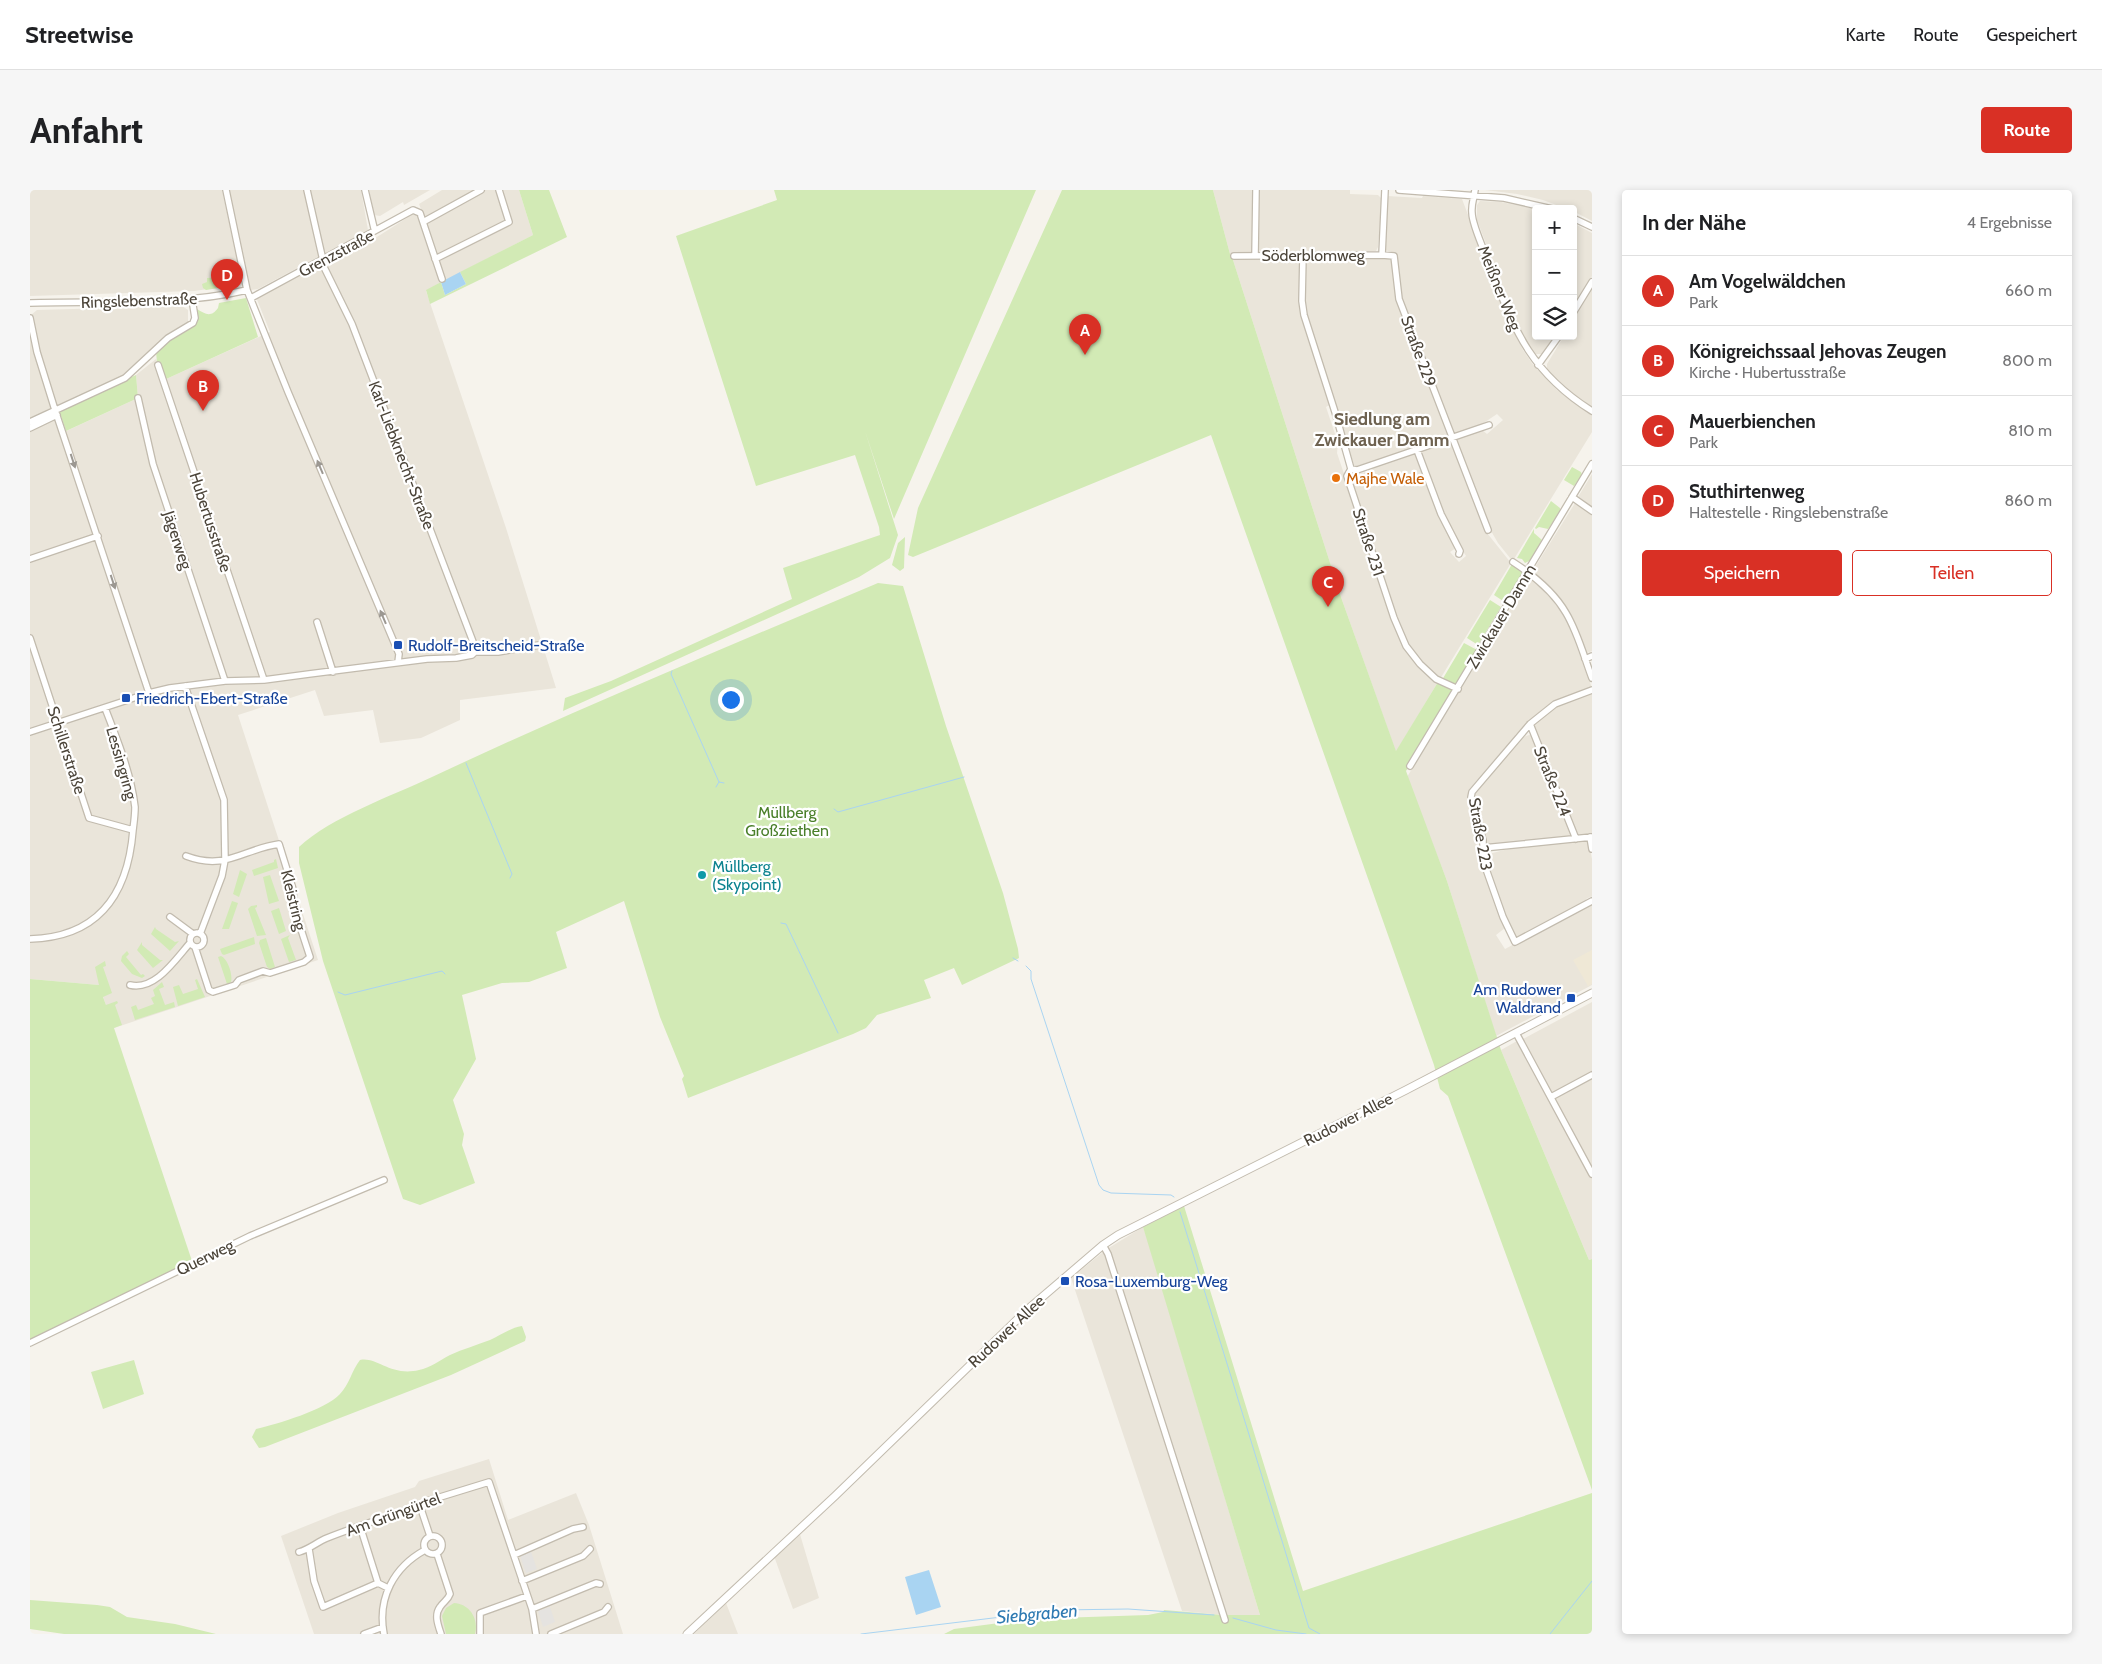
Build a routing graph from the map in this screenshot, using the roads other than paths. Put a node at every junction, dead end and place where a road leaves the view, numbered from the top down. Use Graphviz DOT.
graph roads {
  1 [pos="226,190"];
  2 [pos="307,190"];
  3 [pos="365,190"];
  4 [pos="481,190"];
  5 [pos="499,190"];
  6 [pos="1256,190"];
  7 [pos="1385,190"];
  8 [pos="1400,190"];
  9 [pos="1474,193"];
  10 [pos="1538,205"];
  11 [pos="1577,220"];
  12 [pos="423,222"];
  13 [pos="1592,227"];
  14 [pos="374,228"];
  15 [pos="1303,255"];
  16 [pos="1382,255"];
  17 [pos="1392,255"];
  18 [pos="1234,256"];
  19 [pos="1255,256"];
  20 [pos="322,259"];
  21 [pos="435,259"];
  22 [pos="442,279"];
  23 [pos="1592,282"];
  24 [pos="250,294"];
  25 [pos="192,299"];
  26 [pos="30,303"];
  27 [pos="1577,306"];
  28 [pos="30,318"];
  29 [pos="1556,340"];
  30 [pos="158,365"];
  31 [pos="1538,365"];
  32 [pos="138,398"];
  33 [pos="1592,411"];
  34 [pos="56,413"];
  35 [pos="30,422"];
  36 [pos="1489,426"];
  37 [pos="30,428"];
  38 [pos="1452,437"];
  39 [pos="1417,450"];
  40 [pos="1592,464"];
  41 [pos="1351,469"];
  42 [pos="1572,497"];
  43 [pos="1592,510"];
  44 [pos="1488,530"];
  45 [pos="98,536"];
  46 [pos="1459,554"];
  47 [pos="30,559"];
  48 [pos="1513,562"];
  49 [pos="1527,572"];
  50 [pos="317,622"];
  51 [pos="30,638"];
  52 [pos="538,645"];
  53 [pos="474,652"];
  54 [pos="1592,656"];
  55 [pos="1585,659"];
  56 [pos="398,662"];
  57 [pos="333,672"];
  58 [pos="1592,678"];
  59 [pos="264,680"];
  60 [pos="225,681"];
  61 [pos="185,686"];
  62 [pos="1458,689"];
  63 [pos="1592,690"];
  64 [pos="149,693"];
  65 [pos="105,708"];
  66 [pos="58,723"];
  67 [pos="1530,724"];
  68 [pos="30,732"];
  69 [pos="1410,766"];
  70 [pos="133,830"];
  71 [pos="1591,837"];
  72 [pos="1576,839"];
  73 [pos="1483,848"];
  74 [pos="1592,849"];
  75 [pos="186,856"];
  76 [pos="225,860"];
  77 [pos="1592,901"];
  78 [pos="170,917"];
  79 [pos="197,934"];
  80 [pos="30,939"];
  81 [pos="192,945"];
  82 [pos="130,985"];
  83 [pos="1592,993"];
  84 [pos="1516,1033"];
  85 [pos="1592,1075"];
  86 [pos="1551,1097"];
  87 [pos="1592,1174"];
  88 [pos="384,1180"];
  89 [pos="1103,1245"];
  90 [pos="30,1342"];
  91 [pos="420,1506"];
  92 [pos="360,1526"];
  93 [pos="583,1527"];
  94 [pos="430,1536"];
  95 [pos="309,1549"];
  96 [pos="590,1549"];
  97 [pos="425,1550"];
  98 [pos="299,1552"];
  99 [pos="437,1554"];
  100 [pos="514,1555"];
  101 [pos="522,1581"];
  102 [pos="378,1583"];
  103 [pos="600,1584"];
  104 [pos="388,1588"];
  105 [pos="527,1596"];
  106 [pos="608,1606"];
  107 [pos="532,1608"];
  108 [pos="1225,1620"];
  109 [pos="383,1627"];
  110 [pos="364,1634"];
  111 [pos="384,1634"];
  112 [pos="441,1634"];
  113 [pos="480,1634"];
  114 [pos="536,1634"];
  115 [pos="551,1634"];
  116 [pos="686,1634"];
  1 -- 24 [label="street"];
  2 -- 20 [label="street, Karl-Liebknecht-Straße"];
  3 -- 14 [label="street"];
  4 -- 12 [label="street"];
  5 -- 21 [label="street"];
  6 -- 19 [label="street"];
  7 -- 16 [label="street"];
  8 -- 9 [label="street"];
  9 -- 10 [label="street"];
  9 -- 31 [label="street, Meißner Weg"];
  11 -- 13 [label="street"];
  12 -- 20 [label="street, Grenzstraße"];
  12 -- 21 [label="street"];
  15 -- 16 [label="street, Söderblomweg"];
  15 -- 19 [label="street, Söderblomweg"];
  15 -- 41 [label="street, Straße 231"];
  16 -- 17 [label="street, Söderblomweg"];
  17 -- 38 [label="street, Straße 229"];
  18 -- 19 [label="street, Söderblomweg"];
  20 -- 24 [label="street, Grenzstraße"];
  20 -- 53 [label="street, Karl-Liebknecht-Straße"];
  21 -- 22 [label="street"];
  23 -- 27 [label="street"];
  24 -- 25 [label="street, Ringslebenstraße"];
  56 -- 24 [label="street, one-way"];
  25 -- 26 [label="street, Ringslebenstraße"];
  25 -- 34 [label="street"];
  28 -- 34 [label="street"];
  29 -- 31 [label="street"];
  30 -- 59 [label="street, Hubertusstraße"];
  31 -- 33 [label="street, Meißner Weg"];
  32 -- 60 [label="street, Jägerweg"];
  34 -- 35 [label="street"];
  34 -- 37 [label="street"];
  34 -- 45 [label="street, one-way"];
  36 -- 38 [label="street"];
  38 -- 39 [label="street"];
  38 -- 44 [label="street, Straße 229"];
  39 -- 41 [label="street"];
  39 -- 46 [label="street"];
  40 -- 42 [label="street, Zwickauer Damm"];
  41 -- 62 [label="street, Straße 231"];
  42 -- 43 [label="street"];
  42 -- 49 [label="street, Zwickauer Damm"];
  45 -- 47 [label="street"];
  45 -- 64 [label="street, one-way"];
  48 -- 49 [label="street"];
  49 -- 55 [label="street"];
  49 -- 62 [label="street, Zwickauer Damm"];
  50 -- 57 [label="street"];
  51 -- 66 [label="street, Schillerstraße"];
  52 -- 53 [label="street"];
  53 -- 56 [label="street"];
  54 -- 55 [label="street"];
  55 -- 58 [label="street"];
  56 -- 57 [label="street"];
  57 -- 59 [label="street"];
  59 -- 60 [label="street"];
  60 -- 61 [label="street"];
  61 -- 64 [label="street"];
  61 -- 76 [label="street"];
  62 -- 69 [label="street, Zwickauer Damm"];
  63 -- 67 [label="street, Straße 223"];
  64 -- 65 [label="street"];
  65 -- 66 [label="street"];
  65 -- 70 [label="street, Lessingring"];
  66 -- 68 [label="street"];
  66 -- 70 [label="street, Schillerstraße"];
  67 -- 72 [label="street, Straße 224"];
  67 -- 73 [label="street, Straße 223"];
  70 -- 80 [label="street, Lessingring"];
  71 -- 72 [label="street"];
  71 -- 74 [label="street"];
  72 -- 73 [label="street"];
  73 -- 77 [label="street, Straße 223"];
  75 -- 76 [label="street, Kleistring"];
  76 -- 79 [label="street"];
  76 -- 81 [label="street, Kleistring"];
  78 -- 79 [label="street"];
  79 -- 81 [label="street"];
  79 -- 81 [label="street"];
  81 -- 82 [label="street"];
  83 -- 84 [label="street, Rudower Allee"];
  84 -- 86 [label="street"];
  84 -- 89 [label="street, Rudower Allee"];
  85 -- 86 [label="street"];
  86 -- 87 [label="street"];
  88 -- 90 [label="street, Querweg"];
  89 -- 108 [label="street"];
  89 -- 116 [label="street, Rudower Allee"];
  91 -- 92 [label="street, Am Grüngürtel"];
  91 -- 94 [label="street"];
  91 -- 100 [label="street, Am Grüngürtel"];
  92 -- 95 [label="street, Am Grüngürtel"];
  92 -- 102 [label="street"];
  93 -- 100 [label="street"];
  94 -- 97 [label="street"];
  94 -- 99 [label="street"];
  95 -- 98 [label="street, Am Grüngürtel"];
  95 -- 102 [label="street"];
  96 -- 101 [label="street"];
  97 -- 99 [label="street"];
  97 -- 104 [label="street"];
  99 -- 112 [label="street"];
  100 -- 101 [label="street"];
  101 -- 105 [label="street"];
  102 -- 104 [label="street"];
  103 -- 107 [label="street"];
  104 -- 109 [label="street"];
  105 -- 107 [label="street"];
  105 -- 113 [label="street"];
  106 -- 115 [label="street"];
  107 -- 114 [label="street"];
  109 -- 110 [label="street"];
  109 -- 111 [label="street"];
}
